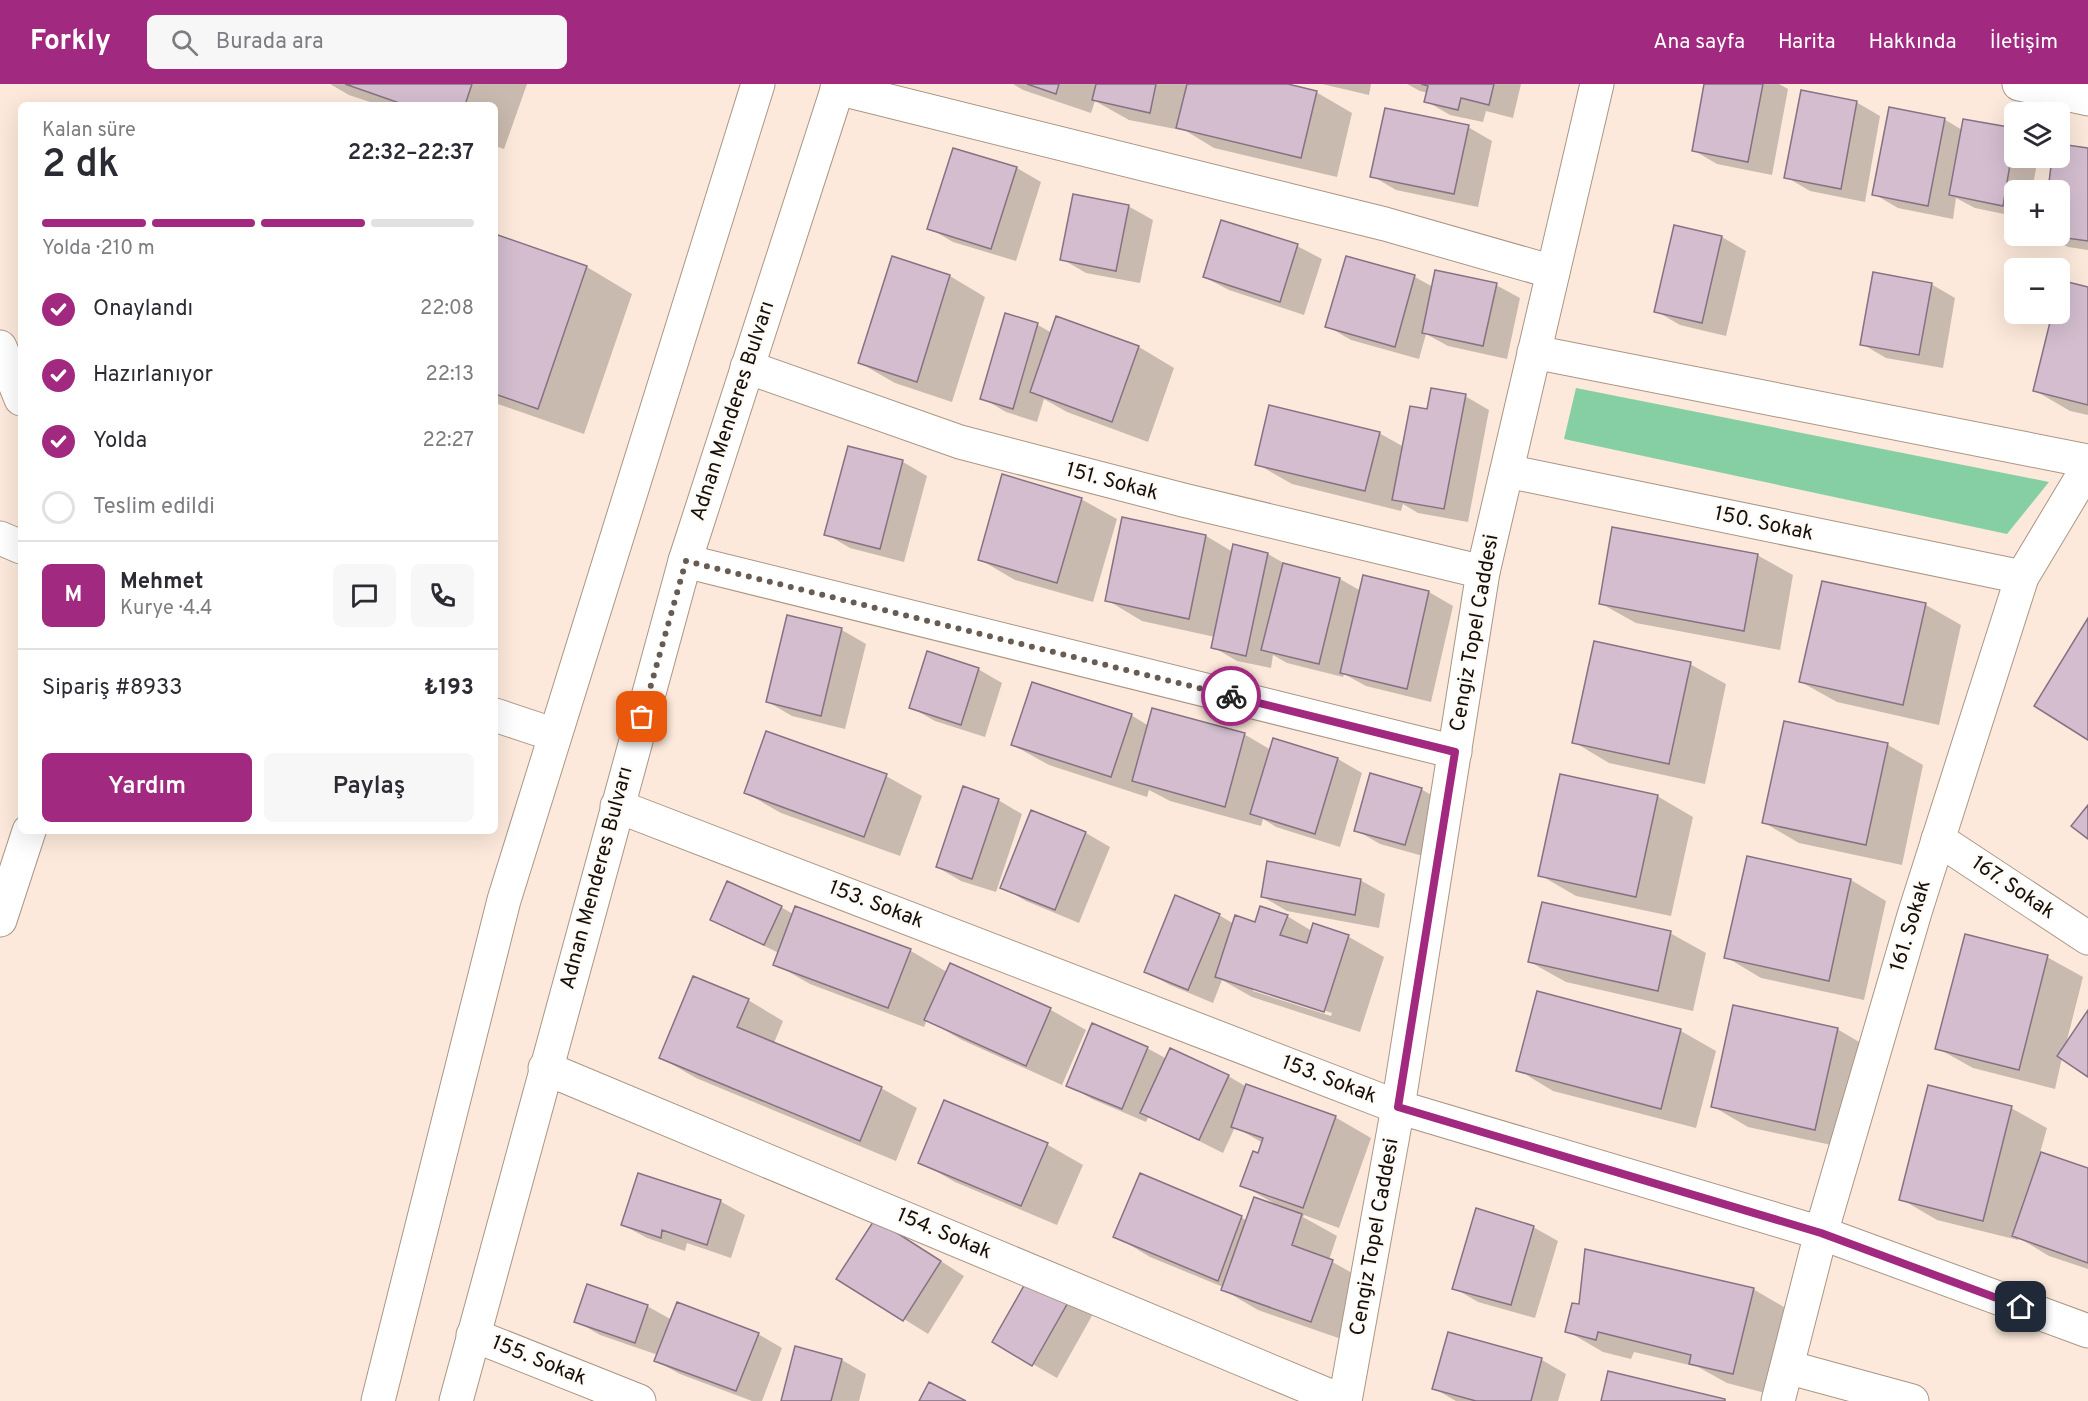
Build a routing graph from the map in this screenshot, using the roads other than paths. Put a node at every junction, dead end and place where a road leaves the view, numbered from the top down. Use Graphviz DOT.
graph roads {
  1 [pos="758,84"];
  2 [pos="1597,84"];
  3 [pos="2019,84"];
  4 [pos="838,86"];
  5 [pos="2088,99"];
  6 [pos="1553,272"];
  7 [pos="0,347"];
  8 [pos="1534,352"];
  9 [pos="747,367"];
  10 [pos="18,392"];
  11 [pos="2088,461"];
  12 [pos="2088,467"];
  13 [pos="1507,471"];
  14 [pos="0,538"];
  15 [pos="18,546"];
  16 [pos="686,561"];
  17 [pos="1483,572"];
  18 [pos="2022,577"];
  19 [pos="498,716"];
  20 [pos="555,735"];
  21 [pos="1455,752"];
  22 [pos="617,806"];
  23 [pos="28,834"];
  24 [pos="1938,838"];
  25 [pos="0,920"];
  26 [pos="2088,938"];
  27 [pos="545,1068"];
  28 [pos="1398,1107"];
  29 [pos="1821,1233"];
  30 [pos="2088,1331"];
  31 [pos="473,1335"];
  32 [pos="1787,1367"];
  33 [pos="378,1401"];
  34 [pos="456,1401"];
  35 [pos="639,1401"];
  36 [pos="1343,1401"];
  37 [pos="1778,1401"];
  38 [pos="1912,1401"];
  1 -- 20 [label="street"];
  2 -- 6 [label="street, Cengiz Topel Caddesi"];
  3 -- 5 [label="street"];
  4 -- 6 [label="street"];
  4 -- 9 [label="street, Adnan Menderes Bulvarı"];
  6 -- 8 [label="street, Cengiz Topel Caddesi"];
  7 -- 10 [label="street"];
  8 -- 11 [label="street"];
  8 -- 13 [label="street, Cengiz Topel Caddesi"];
  9 -- 16 [label="street, Adnan Menderes Bulvarı"];
  9 -- 17 [label="street, 151. Sokak"];
  12 -- 18 [label="street, 161. Sokak"];
  13 -- 17 [label="street, Cengiz Topel Caddesi"];
  13 -- 18 [label="street, 150. Sokak"];
  14 -- 15 [label="street"];
  16 -- 21 [label="street"];
  16 -- 22 [label="street, Adnan Menderes Bulvarı"];
  17 -- 21 [label="street, Cengiz Topel Caddesi"];
  18 -- 24 [label="street, 161. Sokak"];
  19 -- 20 [label="street"];
  20 -- 33 [label="street"];
  21 -- 28 [label="street, Cengiz Topel Caddesi"];
  22 -- 27 [label="street, Adnan Menderes Bulvarı"];
  22 -- 28 [label="street, 153. Sokak"];
  23 -- 25 [label="street"];
  24 -- 26 [label="street, 167. Sokak"];
  24 -- 29 [label="street, 161. Sokak"];
  27 -- 31 [label="street, Adnan Menderes Bulvarı"];
  27 -- 36 [label="street, 154. Sokak"];
  28 -- 29 [label="street, 153. Sokak"];
  28 -- 36 [label="street, Cengiz Topel Caddesi"];
  29 -- 30 [label="street, 153. Sokak"];
  29 -- 32 [label="street, 161. Sokak"];
  31 -- 34 [label="street, Adnan Menderes Bulvarı"];
  31 -- 35 [label="street, 155. Sokak"];
  32 -- 37 [label="street, 161. Sokak"];
  32 -- 38 [label="street"];
}
